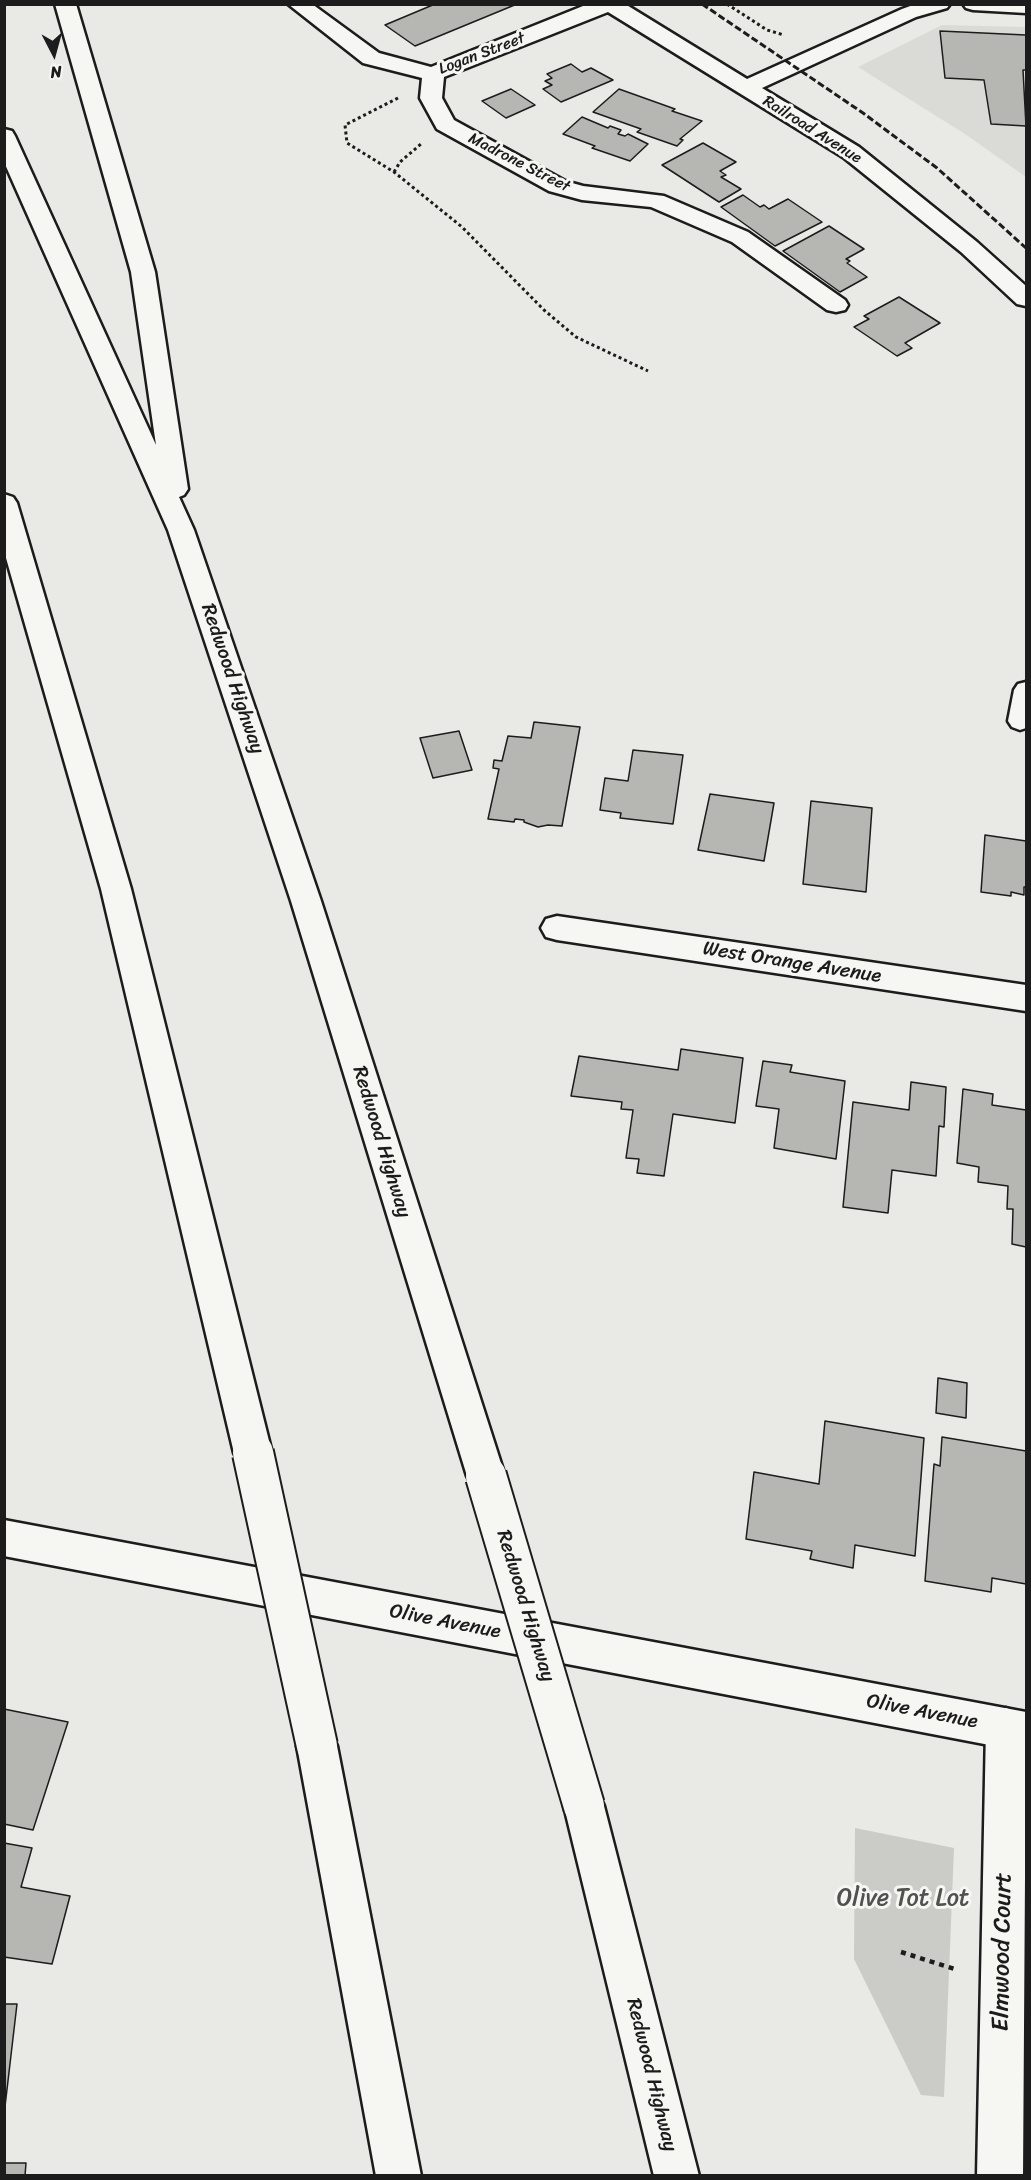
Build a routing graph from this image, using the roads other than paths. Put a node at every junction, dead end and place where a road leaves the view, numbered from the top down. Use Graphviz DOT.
graph roads {
  1 [pos="65,4"];
  2 [pos="298,4"];
  3 [pos="609,4"];
  4 [pos="940,4"];
  5 [pos="973,4"];
  6 [pos="1026,7"];
  7 [pos="909,9"];
  8 [pos="433,80"];
  9 [pos="744,88"];
  10 [pos="4,136"];
  11 [pos="1026,299"];
  12 [pos="836,304"];
  13 [pos="4,503"];
  14 [pos="182,530"];
  15 [pos="1026,690"];
  16 [pos="1020,721"];
  17 [pos="557,927"];
  18 [pos="1026,998"];
  19 [pos="4,1538"];
  20 [pos="1016,1730"];
  21 [pos="399,2175"];
  22 [pos="677,2175"];
  23 [pos="1000,2175"];
  1 -- 14 [label="main road"];
  2 -- 8 [label="main road, Logan Street"];
  3 -- 8 [label="main road, Logan Street"];
  3 -- 9 [label="main road, Railroad Avenue"];
  4 -- 7 [label="main road"];
  5 -- 6 [label="main road"];
  7 -- 9 [label="main road"];
  8 -- 12 [label="main road, Madrone Street"];
  9 -- 11 [label="main road, Railroad Avenue"];
  10 -- 14 [label="main road, Redwood Highway"];
  13 -- 21 [label="main road, bridge"];
  14 -- 22 [label="main road, Redwood Highway, bridge"];
  15 -- 16 [label="lane"];
  17 -- 18 [label="main road, West Orange Avenue"];
  19 -- 20 [label="main road, Olive Avenue"];
  20 -- 23 [label="main road, Elmwood Court"];
}
